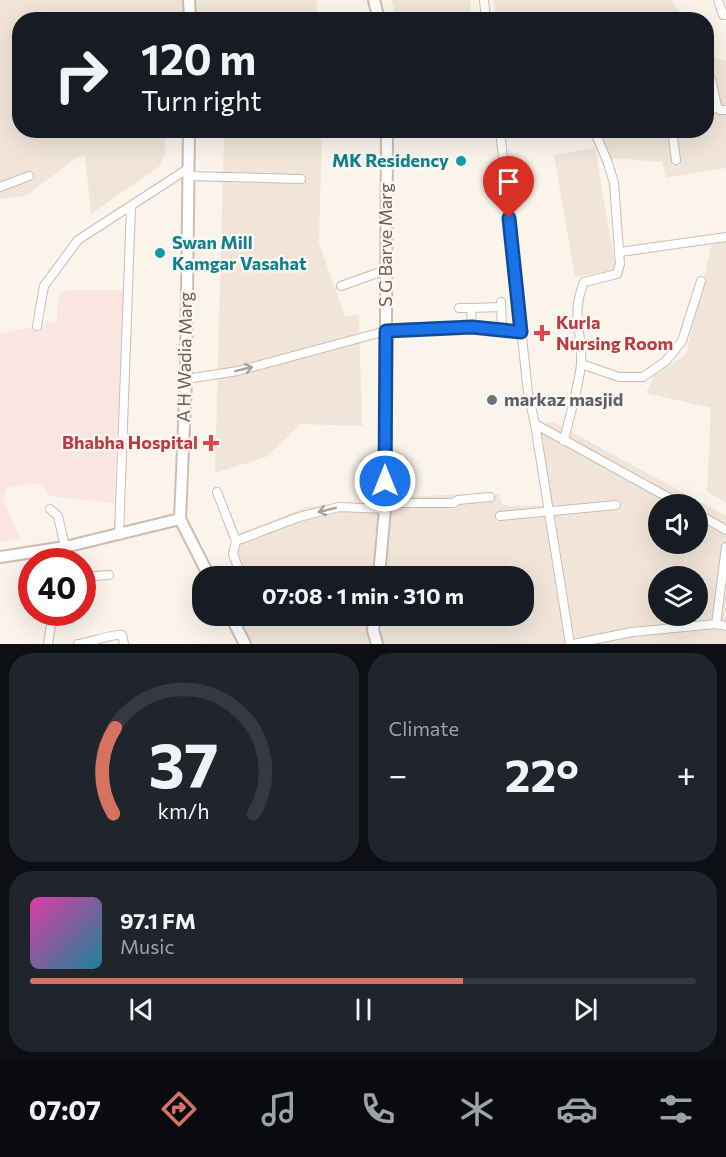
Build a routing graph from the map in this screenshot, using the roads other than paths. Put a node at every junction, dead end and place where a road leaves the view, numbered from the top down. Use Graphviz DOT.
graph roads {
  1 [pos="718,0"];
  2 [pos="726,15"];
  3 [pos="714,92"];
  4 [pos="717,106"];
  5 [pos="714,108"];
  6 [pos="726,110"];
  7 [pos="189,138"];
  8 [pos="387,138"];
  9 [pos="501,138"];
  10 [pos="597,138"];
  11 [pos="673,138"];
  12 [pos="676,160"];
  13 [pos="189,172"];
  14 [pos="29,176"];
  15 [pos="301,179"];
  16 [pos="0,187"];
  17 [pos="131,207"];
  18 [pos="726,237"];
  19 [pos="620,252"];
  20 [pos="386,270"];
  21 [pos="700,281"];
  22 [pos="341,286"];
  23 [pos="459,308"];
  24 [pos="471,308"];
  25 [pos="37,326"];
  26 [pos="472,327"];
  27 [pos="386,331"];
  28 [pos="502,331"];
  29 [pos="521,332"];
  30 [pos="581,364"];
  31 [pos="186,379"];
  32 [pos="535,424"];
  33 [pos="564,441"];
  34 [pos="217,492"];
  35 [pos="662,494"];
  36 [pos="490,497"];
  37 [pos="616,505"];
  38 [pos="385,506"];
  39 [pos="50,509"];
  40 [pos="549,510"];
  41 [pos="500,516"];
  42 [pos="180,519"];
  43 [pos="708,520"];
  44 [pos="726,530"];
  45 [pos="120,535"];
  46 [pos="236,541"];
  47 [pos="726,546"];
  48 [pos="65,547"];
  49 [pos="0,557"];
  50 [pos="204,566"];
  51 [pos="238,566"];
  52 [pos="380,566"];
  53 [pos="109,575"];
  54 [pos="96,576"];
  55 [pos="716,624"];
  56 [pos="51,626"];
  57 [pos="236,626"];
  58 [pos="374,626"];
  59 [pos="726,626"];
  60 [pos="48,644"];
  61 [pos="78,644"];
  62 [pos="124,644"];
  63 [pos="245,644"];
  64 [pos="377,644"];
  65 [pos="571,644"];
  1 -- 2 [label="street"];
  3 -- 4 [label="street"];
  4 -- 5 [label="street"];
  4 -- 6 [label="street"];
  7 -- 13 [label="street, A H Wadia Marg"];
  8 -- 20 [label="street, S G Barve Marg"];
  9 -- 29 [label="street"];
  10 -- 19 [label="street"];
  11 -- 12 [label="street"];
  13 -- 15 [label="street"];
  13 -- 17 [label="street"];
  13 -- 31 [label="street, A H Wadia Marg"];
  14 -- 16 [label="street"];
  17 -- 25 [label="street"];
  17 -- 45 [label="street"];
  18 -- 19 [label="street"];
  19 -- 30 [label="street"];
  20 -- 22 [label="street"];
  20 -- 27 [label="street, S G Barve Marg"];
  21 -- 30 [label="street"];
  23 -- 24 [label="street"];
  24 -- 26 [label="street"];
  24 -- 28 [label="street"];
  26 -- 27 [label="street"];
  26 -- 28 [label="street"];
  31 -- 27 [label="street, one-way"];
  27 -- 38 [label="street, S G Barve Marg"];
  28 -- 29 [label="street"];
  29 -- 32 [label="street"];
  30 -- 33 [label="street"];
  31 -- 42 [label="street, A H Wadia Marg"];
  32 -- 33 [label="street"];
  32 -- 40 [label="street"];
  33 -- 35 [label="street"];
  34 -- 46 [label="street"];
  36 -- 38 [label="street"];
  37 -- 40 [label="street"];
  38 -- 46 [label="street, one-way"];
  38 -- 52 [label="street, S G Barve Marg"];
  39 -- 48 [label="street"];
  40 -- 41 [label="street"];
  40 -- 65 [label="street"];
  42 -- 45 [label="street"];
  42 -- 50 [label="street, A H Wadia Marg"];
  43 -- 44 [label="street"];
  45 -- 48 [label="street"];
  46 -- 51 [label="street"];
  47 -- 55 [label="street"];
  48 -- 49 [label="street"];
  53 -- 54 [label="street"];
  55 -- 59 [label="street"];
  55 -- 65 [label="street"];
  56 -- 60 [label="street"];
  57 -- 63 [label="street"];
  58 -- 64 [label="street"];
  61 -- 62 [label="street"];
}
